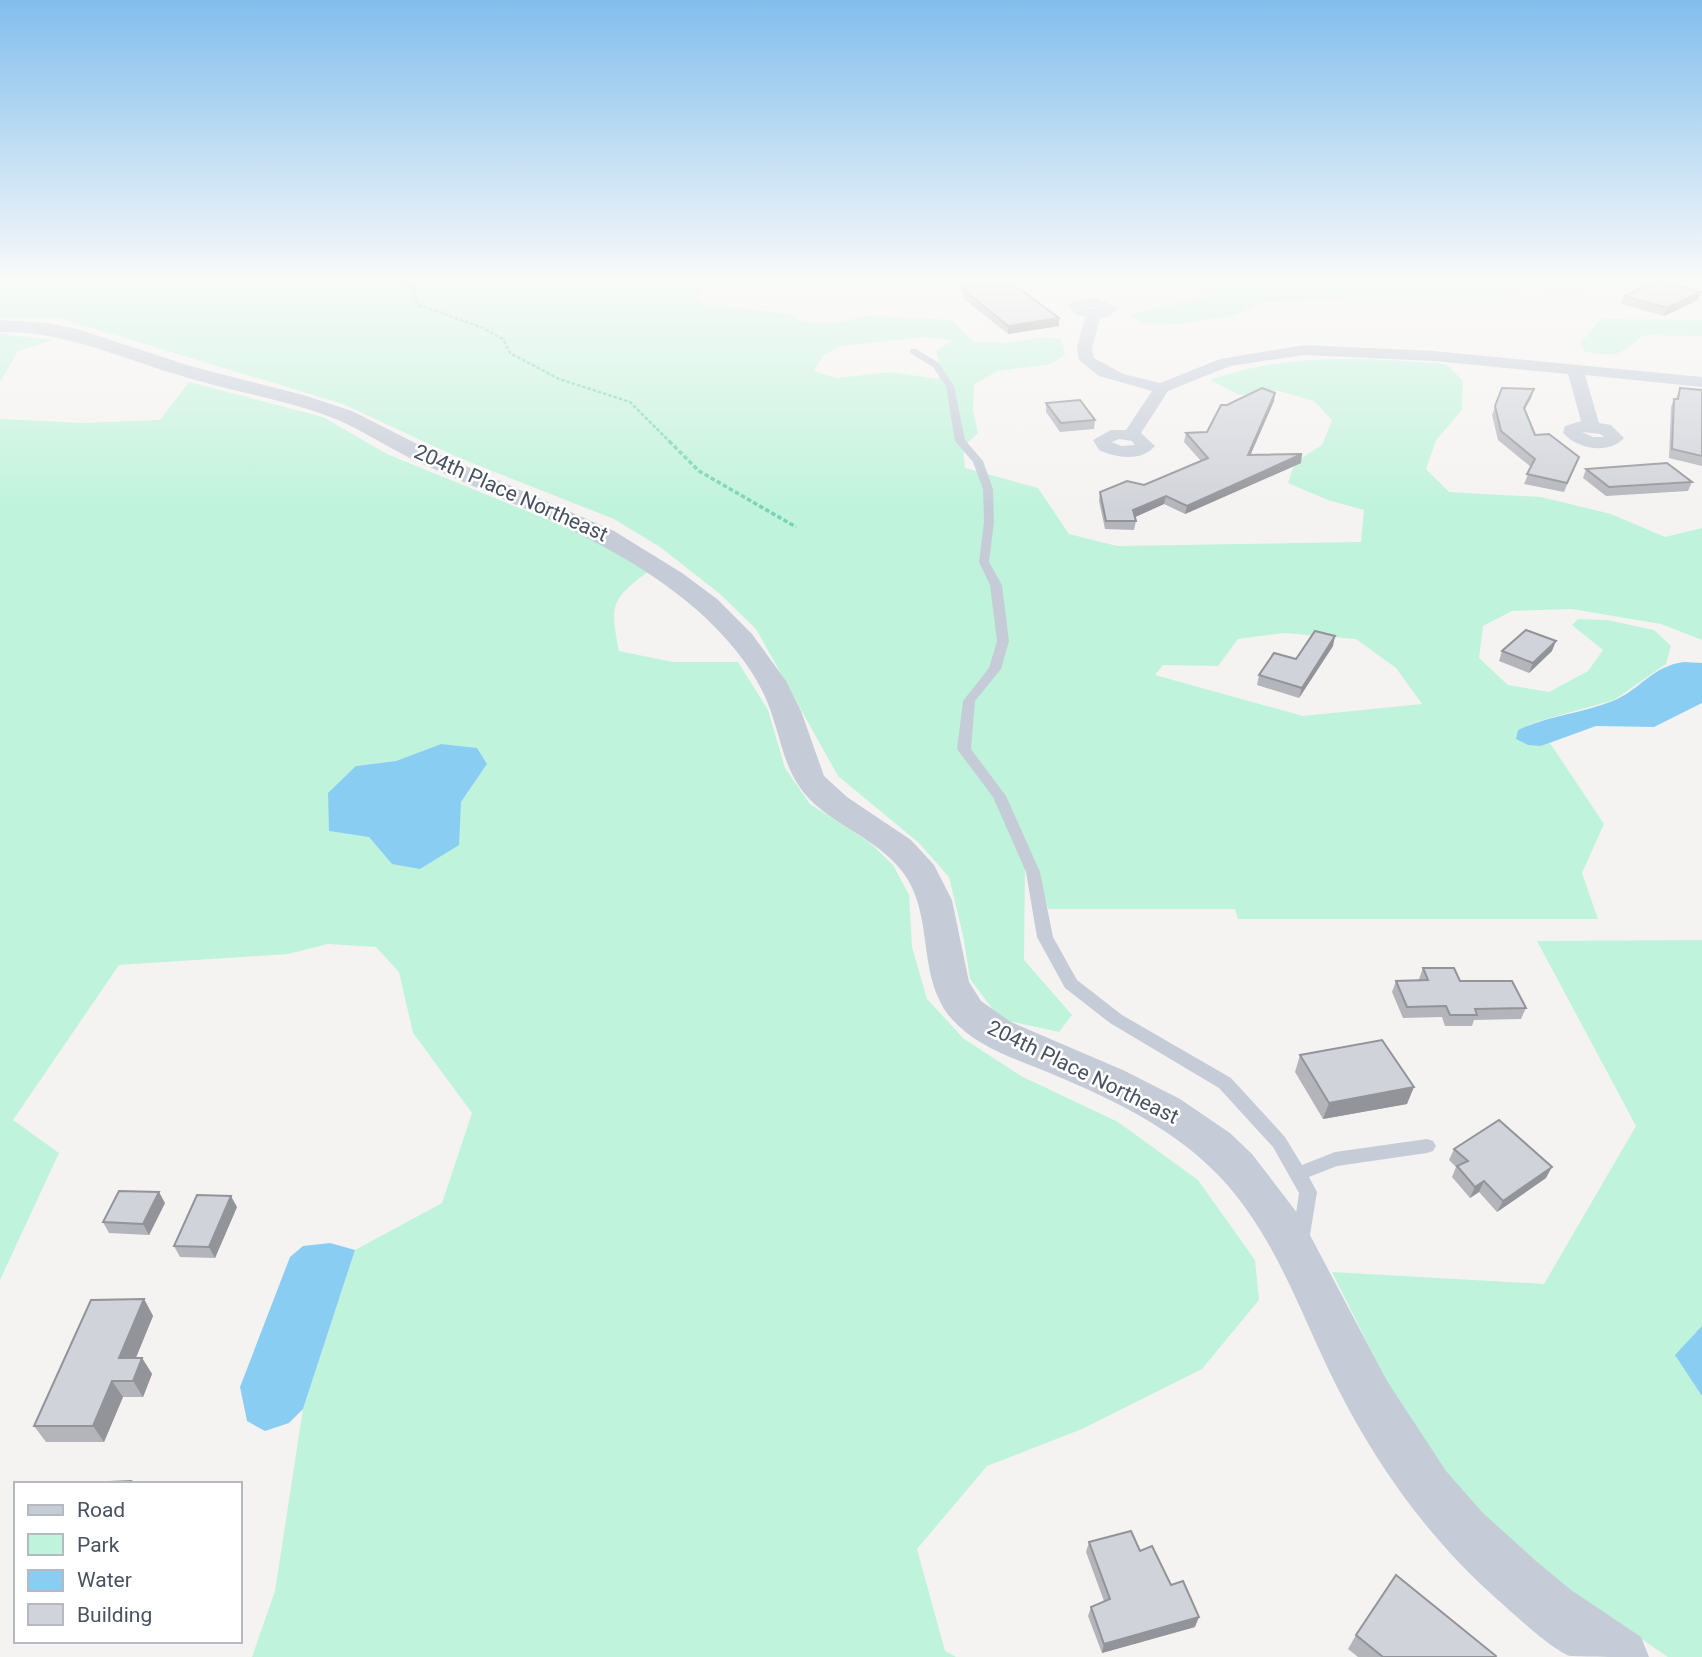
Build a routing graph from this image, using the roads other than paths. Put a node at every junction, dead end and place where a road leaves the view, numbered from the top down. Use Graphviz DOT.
graph roads {
  1 [pos="138,355"];
  2 [pos="920,355"];
  3 [pos="1085,355"];
  4 [pos="1273,355"];
  5 [pos="1423,355"];
  6 [pos="1575,370"];
  7 [pos="1702,382"];
  8 [pos="1162,388"];
  9 [pos="1591,426"];
  10 [pos="1131,435"];
  11 [pos="1427,1146"];
  12 [pos="1297,1174"];
  13 [pos="1299,1257"];
  14 [pos="1621,1657"];
  1 -- 13 [label="street, 204th Place Northeast"];
  2 -- 12 [label="lane"];
  3 -- 8 [label="street"];
  4 -- 8 [label="street"];
  5 -- 6 [label="street"];
  6 -- 7 [label="street"];
  6 -- 9 [label="street"];
  8 -- 10 [label="street"];
  11 -- 12 [label="lane"];
  12 -- 13 [label="lane"];
  13 -- 14 [label="street, 204th Place Northeast"];
}
